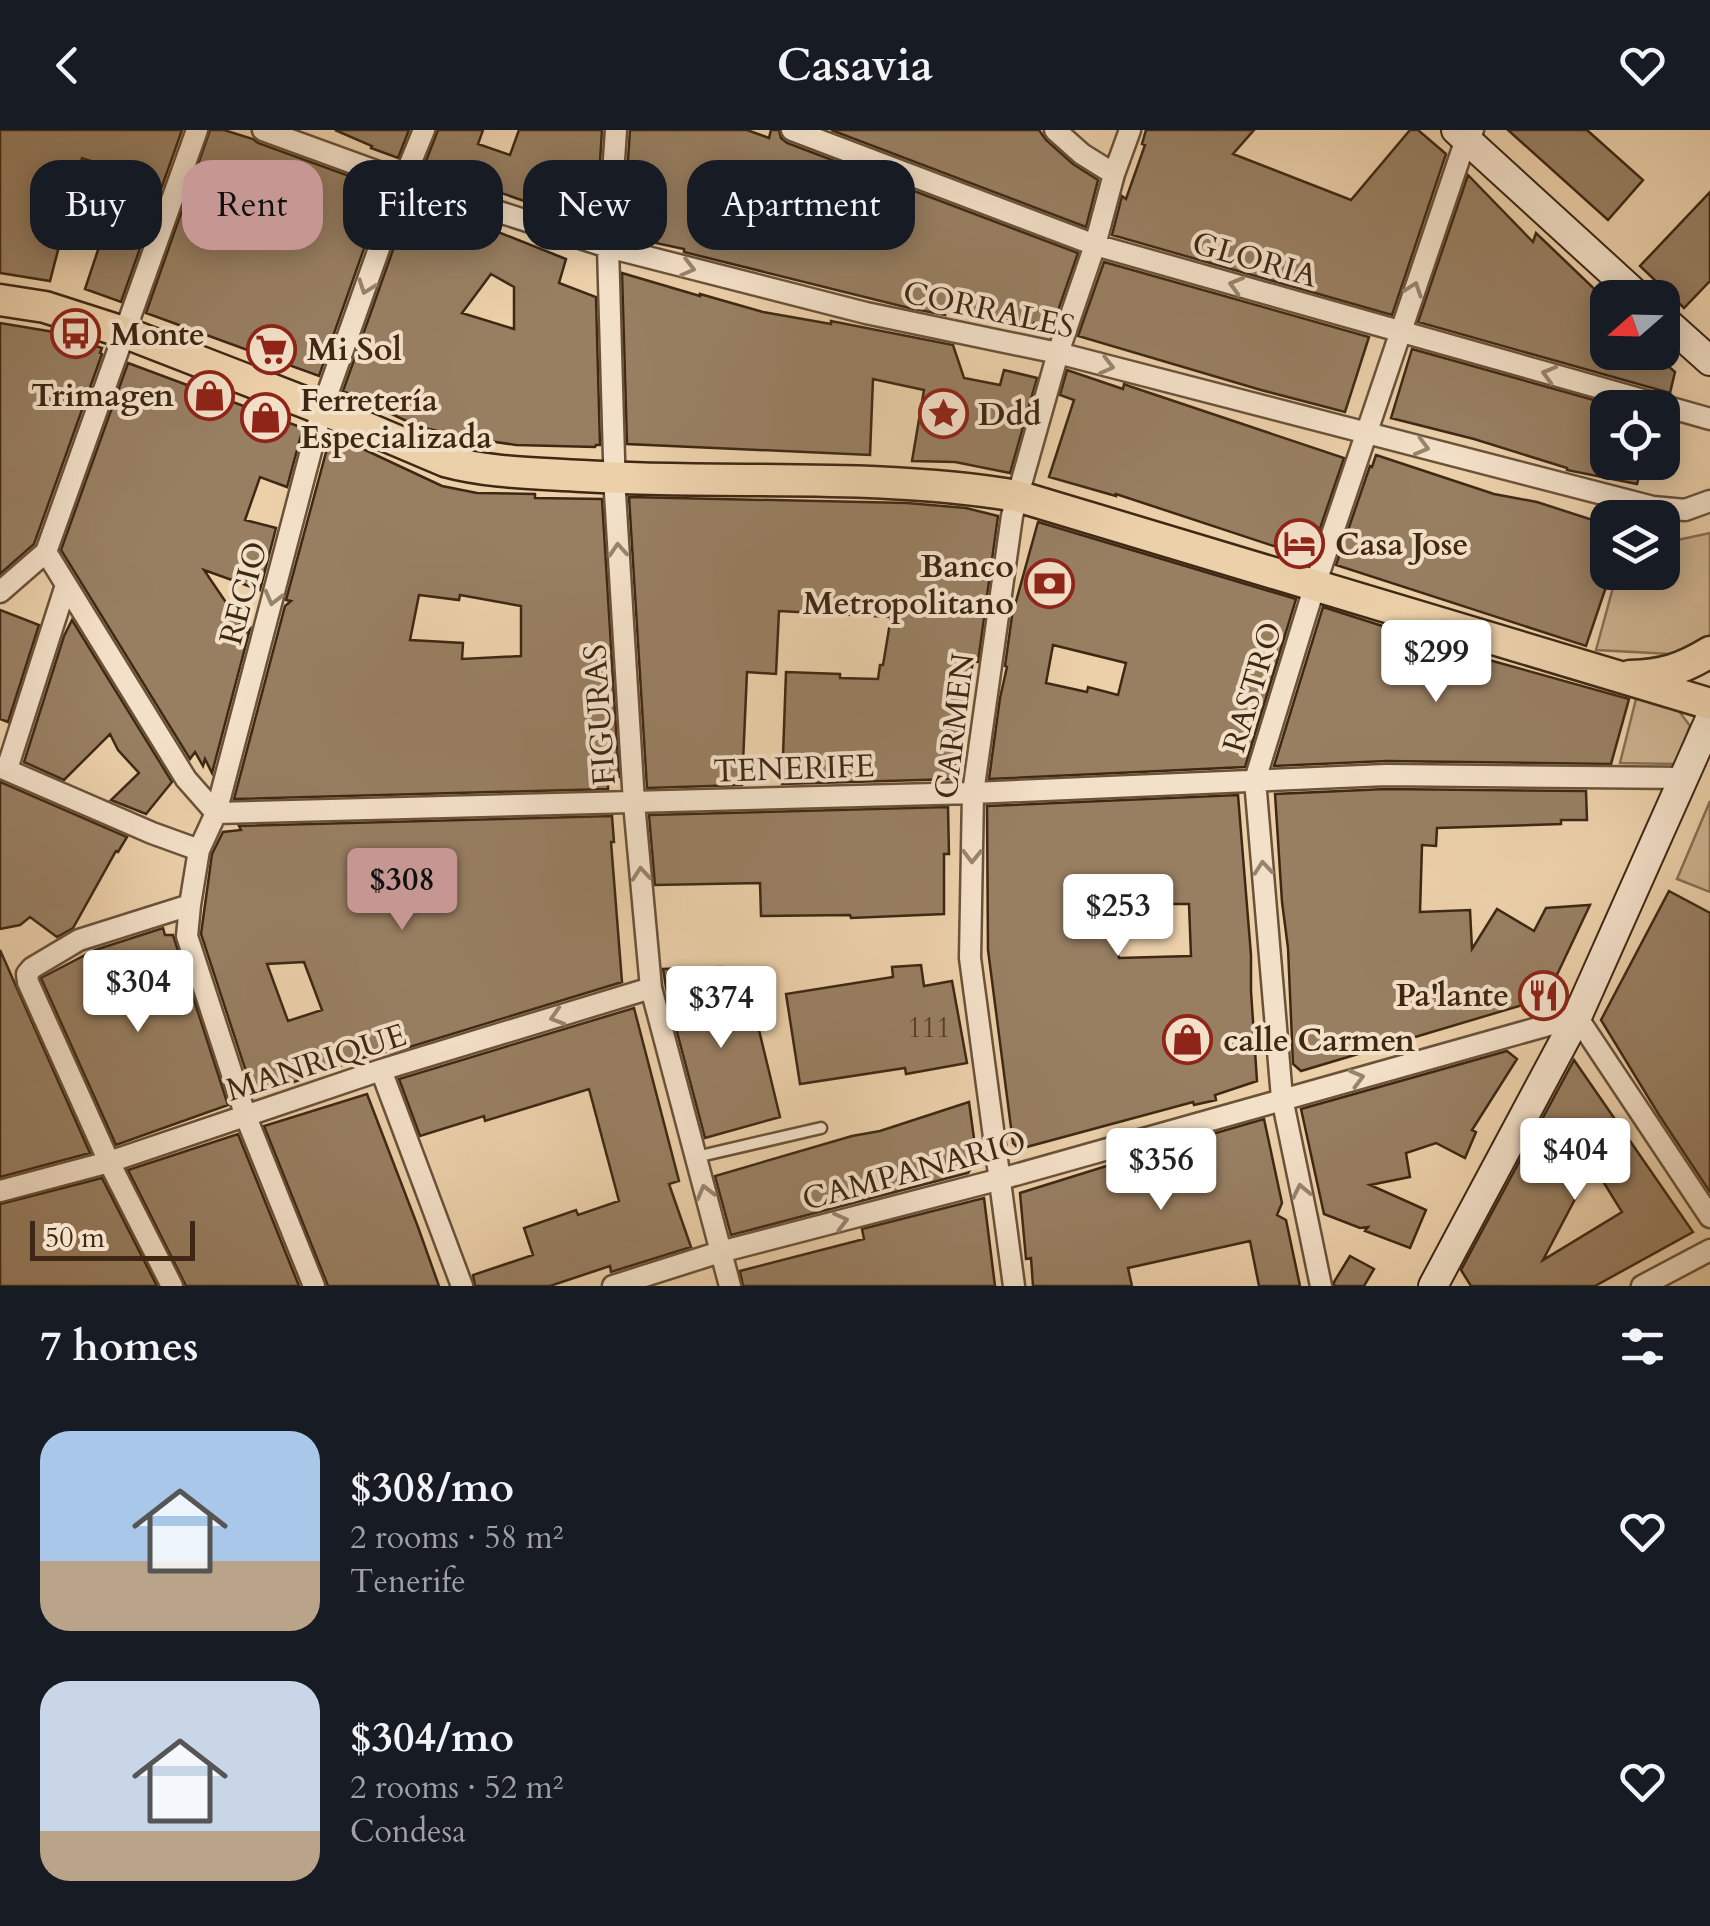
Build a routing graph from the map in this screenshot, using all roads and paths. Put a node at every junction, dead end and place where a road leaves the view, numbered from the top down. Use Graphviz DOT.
graph roads {
  1 [pos="197,130"];
  2 [pos="263,130"];
  3 [pos="424,130"];
  4 [pos="616,130"];
  5 [pos="792,130"];
  6 [pos="1055,130"];
  7 [pos="1130,130"];
  8 [pos="1465,133"];
  9 [pos="346,160"];
  10 [pos="412,160"];
  11 [pos="614,160"];
  12 [pos="1114,174"];
  13 [pos="1095,245"];
  14 [pos="379,250"];
  15 [pos="608,250"];
  16 [pos="616,250"];
  17 [pos="1621,280"];
  18 [pos="0,300"];
  19 [pos="126,332"];
  20 [pos="1399,332"];
  21 [pos="1680,334"];
  22 [pos="1058,353"];
  23 [pos="1710,361"];
  24 [pos="322,409"];
  25 [pos="1710,420"];
  26 [pos="1367,433"];
  27 [pos="615,478"];
  28 [pos="1018,496"];
  29 [pos="1710,501"];
  30 [pos="46,552"];
  31 [pos="66,585"];
  32 [pos="1314,585"];
  33 [pos="0,592"];
  34 [pos="1710,652"];
  35 [pos="1617,676"];
  36 [pos="1710,704"];
  37 [pos="1710,720"];
  38 [pos="3,768"];
  39 [pos="1685,778"];
  40 [pos="1256,780"];
  41 [pos="973,792"];
  42 [pos="634,802"];
  43 [pos="216,813"];
  44 [pos="200,850"];
  45 [pos="190,906"];
  46 [pos="651,988"];
  47 [pos="1577,1017"];
  48 [pos="381,1070"];
  49 [pos="1282,1098"];
  50 [pos="246,1117"];
  51 [pos="821,1128"];
  52 [pos="695,1157"];
  53 [pos="110,1162"];
  54 [pos="1000,1180"];
  55 [pos="0,1192"];
  56 [pos="1710,1217"];
  57 [pos="1710,1250"];
  58 [pos="720,1252"];
  59 [pos="1442,1280"];
  60 [pos="172,1286"];
  61 [pos="314,1286"];
  62 [pos="462,1286"];
  63 [pos="613,1286"];
  64 [pos="730,1286"];
  65 [pos="1014,1286"];
  66 [pos="1321,1286"];
  67 [pos="1642,1286"];
  1 -- 19 [label="street"];
  2 -- 9 [label="street, CORRALES"];
  3 -- 10 [label="street, RECIO"];
  4 -- 11 [label="street, FIGURAS"];
  5 -- 13 [label="street, GLORIA"];
  6 -- 12 [label="street"];
  7 -- 12 [label="street, CARMEN"];
  8 -- 17 [label="main road"];
  20 -- 8 [label="street, RASTRO, one-way"];
  12 -- 13 [label="street, CARMEN"];
  20 -- 13 [label="street, GLORIA, one-way"];
  13 -- 22 [label="street, CARMEN"];
  14 -- 24 [label="street, RECIO, one-way"];
  15 -- 27 [label="street, FIGURAS"];
  16 -- 22 [label="street, CORRALES, one-way"];
  18 -- 19 [label="main road"];
  19 -- 24 [label="main road"];
  19 -- 30 [label="street"];
  25 -- 20 [label="street, GLORIA, one-way"];
  20 -- 26 [label="street, RASTRO"];
  21 -- 23 [label="main road"];
  22 -- 26 [label="street, CORRALES, one-way"];
  22 -- 28 [label="street, CARMEN"];
  24 -- 27 [label="main road"];
  24 -- 43 [label="street, RECIO, one-way"];
  26 -- 29 [label="street, CORRALES, one-way"];
  26 -- 32 [label="street, RASTRO"];
  27 -- 28 [label="main road"];
  42 -- 27 [label="street, FIGURAS, one-way"];
  28 -- 32 [label="main road"];
  28 -- 41 [label="street, CARMEN"];
  30 -- 31 [label="street"];
  30 -- 33 [label="street"];
  31 -- 38 [label="street"];
  31 -- 43 [label="street"];
  32 -- 35 [label="main road"];
  32 -- 40 [label="street, RASTRO"];
  34 -- 35 [label="main road"];
  35 -- 36 [label="main road"];
  37 -- 39 [label="main road"];
  38 -- 44 [label="street"];
  39 -- 40 [label="street, TENERIFE"];
  39 -- 47 [label="main road"];
  40 -- 41 [label="street, TENERIFE"];
  49 -- 40 [label="street, RASTRO, one-way"];
  41 -- 42 [label="street, TENERIFE"];
  41 -- 54 [label="street, CARMEN, one-way"];
  42 -- 43 [label="street, TENERIFE"];
  46 -- 42 [label="street, FIGURAS, one-way"];
  43 -- 44 [label="street, RECIO"];
  44 -- 45 [label="street, RECIO"];
  45 -- 50 [label="street, RECIO"];
  45 -- 53 [label="street"];
  46 -- 48 [label="street, MANRIQUE, one-way"];
  46 -- 52 [label="street, FIGURAS"];
  49 -- 47 [label="street, CAMPANARIO, one-way"];
  47 -- 56 [label="street"];
  47 -- 59 [label="main road"];
  48 -- 50 [label="street, MANRIQUE"];
  48 -- 62 [label="street"];
  49 -- 54 [label="street, CAMPANARIO"];
  66 -- 49 [label="street, RASTRO, one-way"];
  50 -- 53 [label="street, MANRIQUE"];
  50 -- 61 [label="street, RECIO"];
  51 -- 52 [label="lane"];
  58 -- 52 [label="street, FIGURAS, one-way"];
  53 -- 55 [label="street, MANRIQUE"];
  53 -- 60 [label="street"];
  58 -- 54 [label="street, CAMPANARIO, one-way"];
  54 -- 65 [label="street, CARMEN"];
  57 -- 67 [label="street"];
  58 -- 63 [label="street, CAMPANARIO"];
  58 -- 64 [label="street, FIGURAS"];
}
